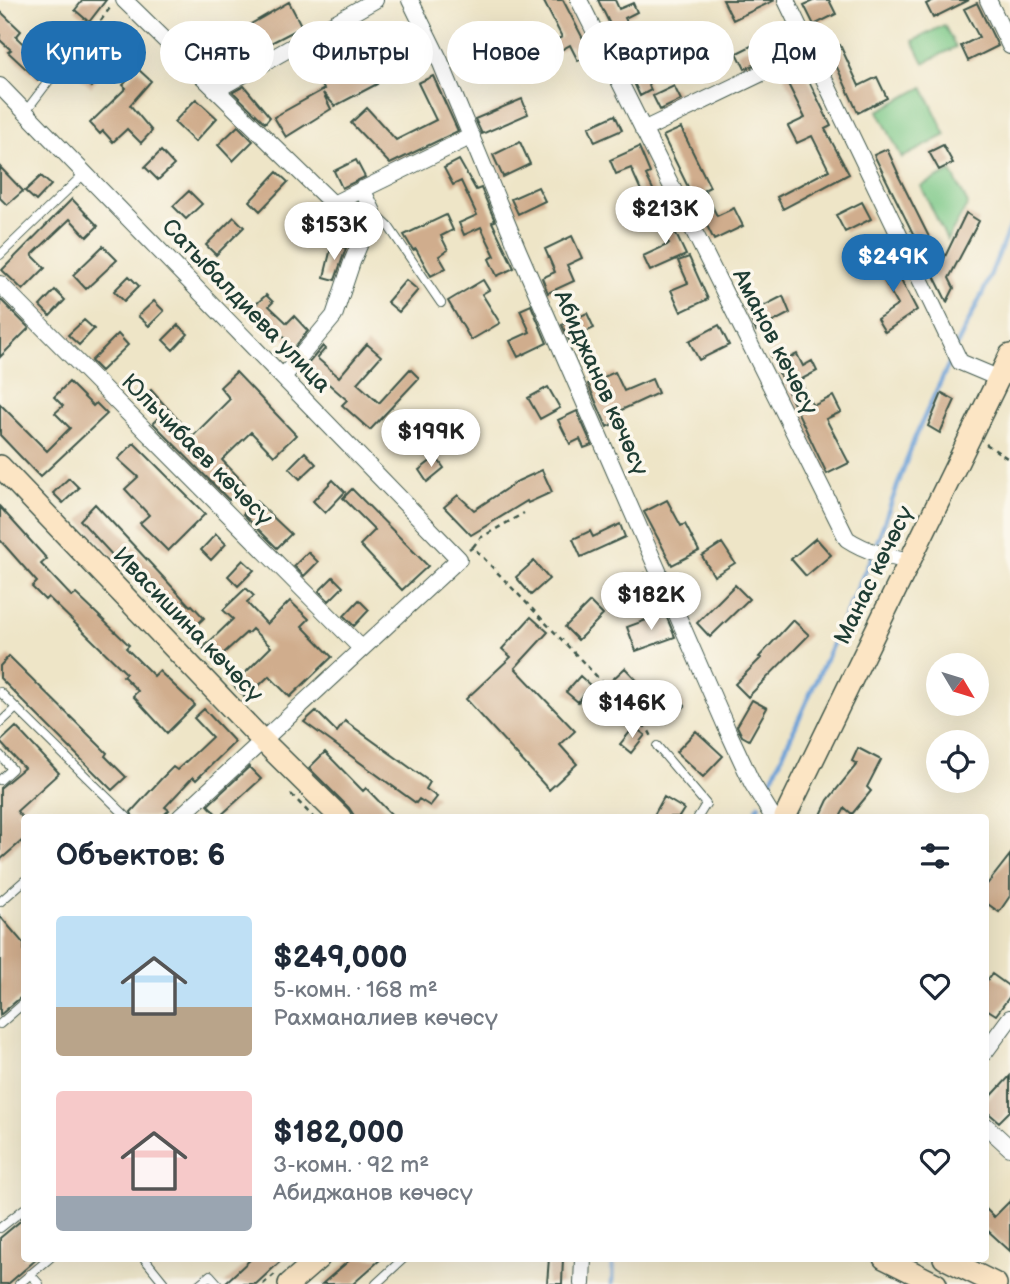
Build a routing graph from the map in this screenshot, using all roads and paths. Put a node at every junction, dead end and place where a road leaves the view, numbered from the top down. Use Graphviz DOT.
graph roads {
  1 [pos="116,0"];
  2 [pos="124,0"];
  3 [pos="375,0"];
  4 [pos="410,0"];
  5 [pos="579,0"];
  6 [pos="786,0"];
  7 [pos="988,0"];
  8 [pos="100,21"];
  9 [pos="796,21"];
  10 [pos="1010,46"];
  11 [pos="748,80"];
  12 [pos="46,84"];
  13 [pos="826,84"];
  14 [pos="0,86"];
  15 [pos="216,90"];
  16 [pos="25,112"];
  17 [pos="643,130"];
  18 [pos="472,136"];
  19 [pos="85,173"];
  20 [pos="362,189"];
  21 [pos="373,212"];
  22 [pos="0,255"];
  23 [pos="0,284"];
  24 [pos="441,303"];
  25 [pos="1010,355"];
  26 [pos="284,377"];
  27 [pos="998,378"];
  28 [pos="980,440"];
  29 [pos="1010,460"];
  30 [pos="0,466"];
  31 [pos="524,513"];
  32 [pos="472,547"];
  33 [pos="459,559"];
  34 [pos="910,561"];
  35 [pos="361,649"];
  36 [pos="0,692"];
  37 [pos="4,702"];
  38 [pos="16,708"];
  39 [pos="0,723"];
  40 [pos="262,740"];
  41 [pos="657,746"];
  42 [pos="0,755"];
  43 [pos="0,780"];
  44 [pos="124,814"];
  45 [pos="183,814"];
  46 [pos="337,814"];
  47 [pos="700,814"];
  48 [pos="775,814"];
  49 [pos="777,814"];
  50 [pos="21,884"];
  51 [pos="0,902"];
  52 [pos="21,1006"];
  53 [pos="1010,1018"];
  54 [pos="0,1024"];
  55 [pos="989,1047"];
  56 [pos="989,1129"];
  57 [pos="1010,1148"];
  58 [pos="21,1211"];
  59 [pos="0,1228"];
  60 [pos="45,1262"];
  61 [pos="147,1262"];
  62 [pos="314,1262"];
  63 [pos="400,1262"];
  64 [pos="583,1262"];
  65 [pos="892,1262"];
  66 [pos="952,1262"];
  67 [pos="30,1274"];
  68 [pos="19,1284"];
  69 [pos="39,1284"];
  70 [pos="165,1284"];
  71 [pos="199,1284"];
  72 [pos="218,1284"];
  73 [pos="289,1284"];
  74 [pos="376,1284"];
  75 [pos="582,1284"];
  76 [pos="936,1284"];
  77 [pos="996,1284"];
  1 -- 8 [label="path"];
  2 -- 15 [label="street"];
  3 -- 15 [label="street"];
  4 -- 18 [label="street, Абиджанов көчөсү"];
  5 -- 17 [label="street, Аманов көчөсү"];
  6 -- 9 [label="street"];
  7 -- 10 [label="street"];
  11 -- 17 [label="street"];
  12 -- 16 [label="lane"];
  13 -- 27 [label="street"];
  14 -- 16 [label="street, Сатыбалдиева улица"];
  15 -- 20 [label="street"];
  16 -- 19 [label="street, Сатыбалдиева улица"];
  17 -- 34 [label="street, Аманов көчөсү"];
  18 -- 20 [label="street"];
  18 -- 48 [label="street, Абиджанов көчөсү"];
  19 -- 22 [label="lane"];
  19 -- 26 [label="street, Сатыбалдиева улица"];
  20 -- 21 [label="street"];
  21 -- 24 [label="lane"];
  21 -- 26 [label="street"];
  23 -- 35 [label="street, Юльчибаев көчөсү"];
  25 -- 27 [label="main road, Манас көчөсү"];
  26 -- 33 [label="street, Сатыбалдиева улица"];
  27 -- 34 [label="main road, Манас көчөсү"];
  28 -- 29 [label="path"];
  30 -- 40 [label="main road, Ивасишина көчөсү"];
  31 -- 32 [label="path"];
  32 -- 33 [label="path"];
  32 -- 41 [label="path"];
  33 -- 35 [label="street"];
  34 -- 49 [label="main road, Манас көчөсү"];
  35 -- 40 [label="street"];
  36 -- 37 [label="lane"];
  37 -- 38 [label="lane"];
  38 -- 39 [label="lane"];
  38 -- 44 [label="lane"];
  40 -- 45 [label="street"];
  40 -- 46 [label="main road, Ивасишина көчөсү"];
  41 -- 47 [label="lane"];
  42 -- 43 [label="lane"];
  50 -- 51 [label="lane"];
  52 -- 54 [label="lane"];
  53 -- 55 [label="street"];
  56 -- 57 [label="street"];
  58 -- 59 [label="lane"];
  60 -- 67 [label="lane"];
  61 -- 70 [label="lane"];
  62 -- 73 [label="main road"];
  63 -- 74 [label="lane"];
  64 -- 75 [label="street"];
  65 -- 76 [label="main road"];
  66 -- 77 [label="main road"];
  67 -- 68 [label="lane"];
  67 -- 69 [label="lane"];
  71 -- 72 [label="lane"];
}
